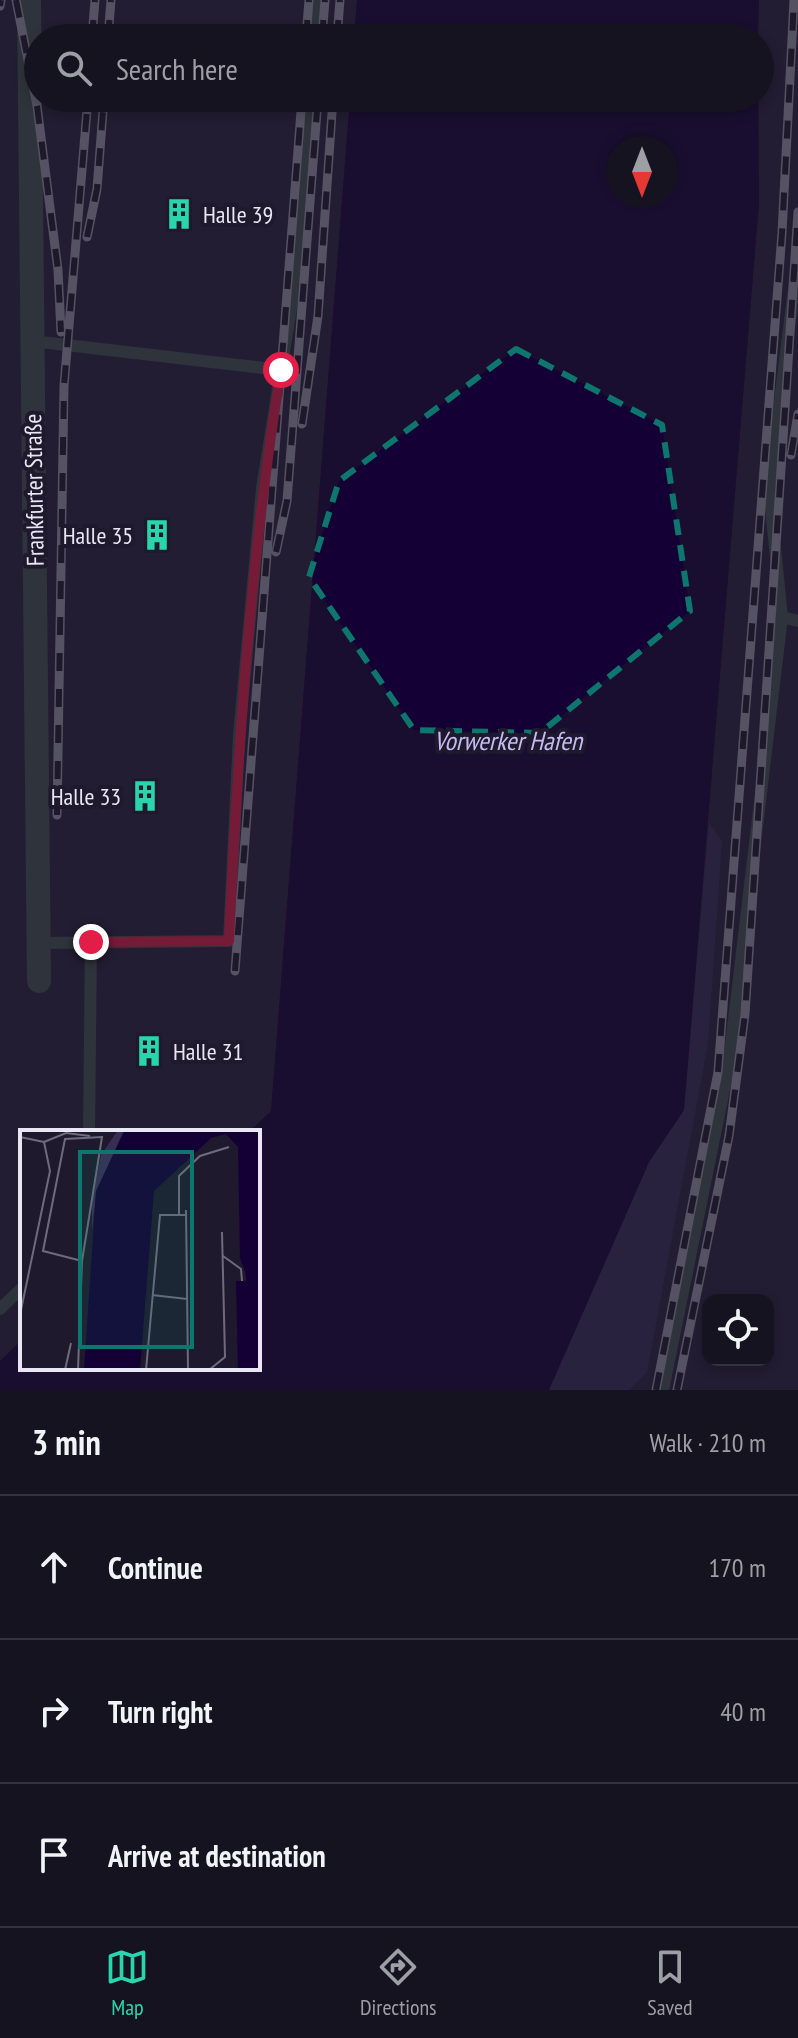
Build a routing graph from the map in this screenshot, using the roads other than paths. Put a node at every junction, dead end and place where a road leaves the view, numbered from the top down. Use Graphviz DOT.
graph roads {
  1 [pos="29,0"];
  2 [pos="316,0"];
  3 [pos="29,24"];
  4 [pos="314,24"];
  5 [pos="30,112"];
  6 [pos="308,112"];
  7 [pos="798,257"];
  8 [pos="32,341"];
  9 [pos="281,370"];
  10 [pos="782,617"];
  11 [pos="798,621"];
  12 [pos="91,942"];
  13 [pos="39,943"];
  14 [pos="39,981"];
  15 [pos="89,1130"];
  16 [pos="20,1290"];
  17 [pos="0,1309"];
  18 [pos="663,1390"];
  1 -- 3 [label="street, Frankfurter Straße"];
  2 -- 4 [label="lane"];
  5 -- 8 [label="street, Frankfurter Straße"];
  6 -- 9 [label="lane"];
  7 -- 10 [label="lane"];
  8 -- 9 [label="lane"];
  8 -- 13 [label="street, Frankfurter Straße"];
  9 -- 12 [label="lane"];
  10 -- 11 [label="lane"];
  10 -- 18 [label="lane"];
  12 -- 13 [label="lane"];
  12 -- 15 [label="lane"];
  13 -- 14 [label="street, Frankfurter Straße"];
  16 -- 17 [label="lane"];
}
